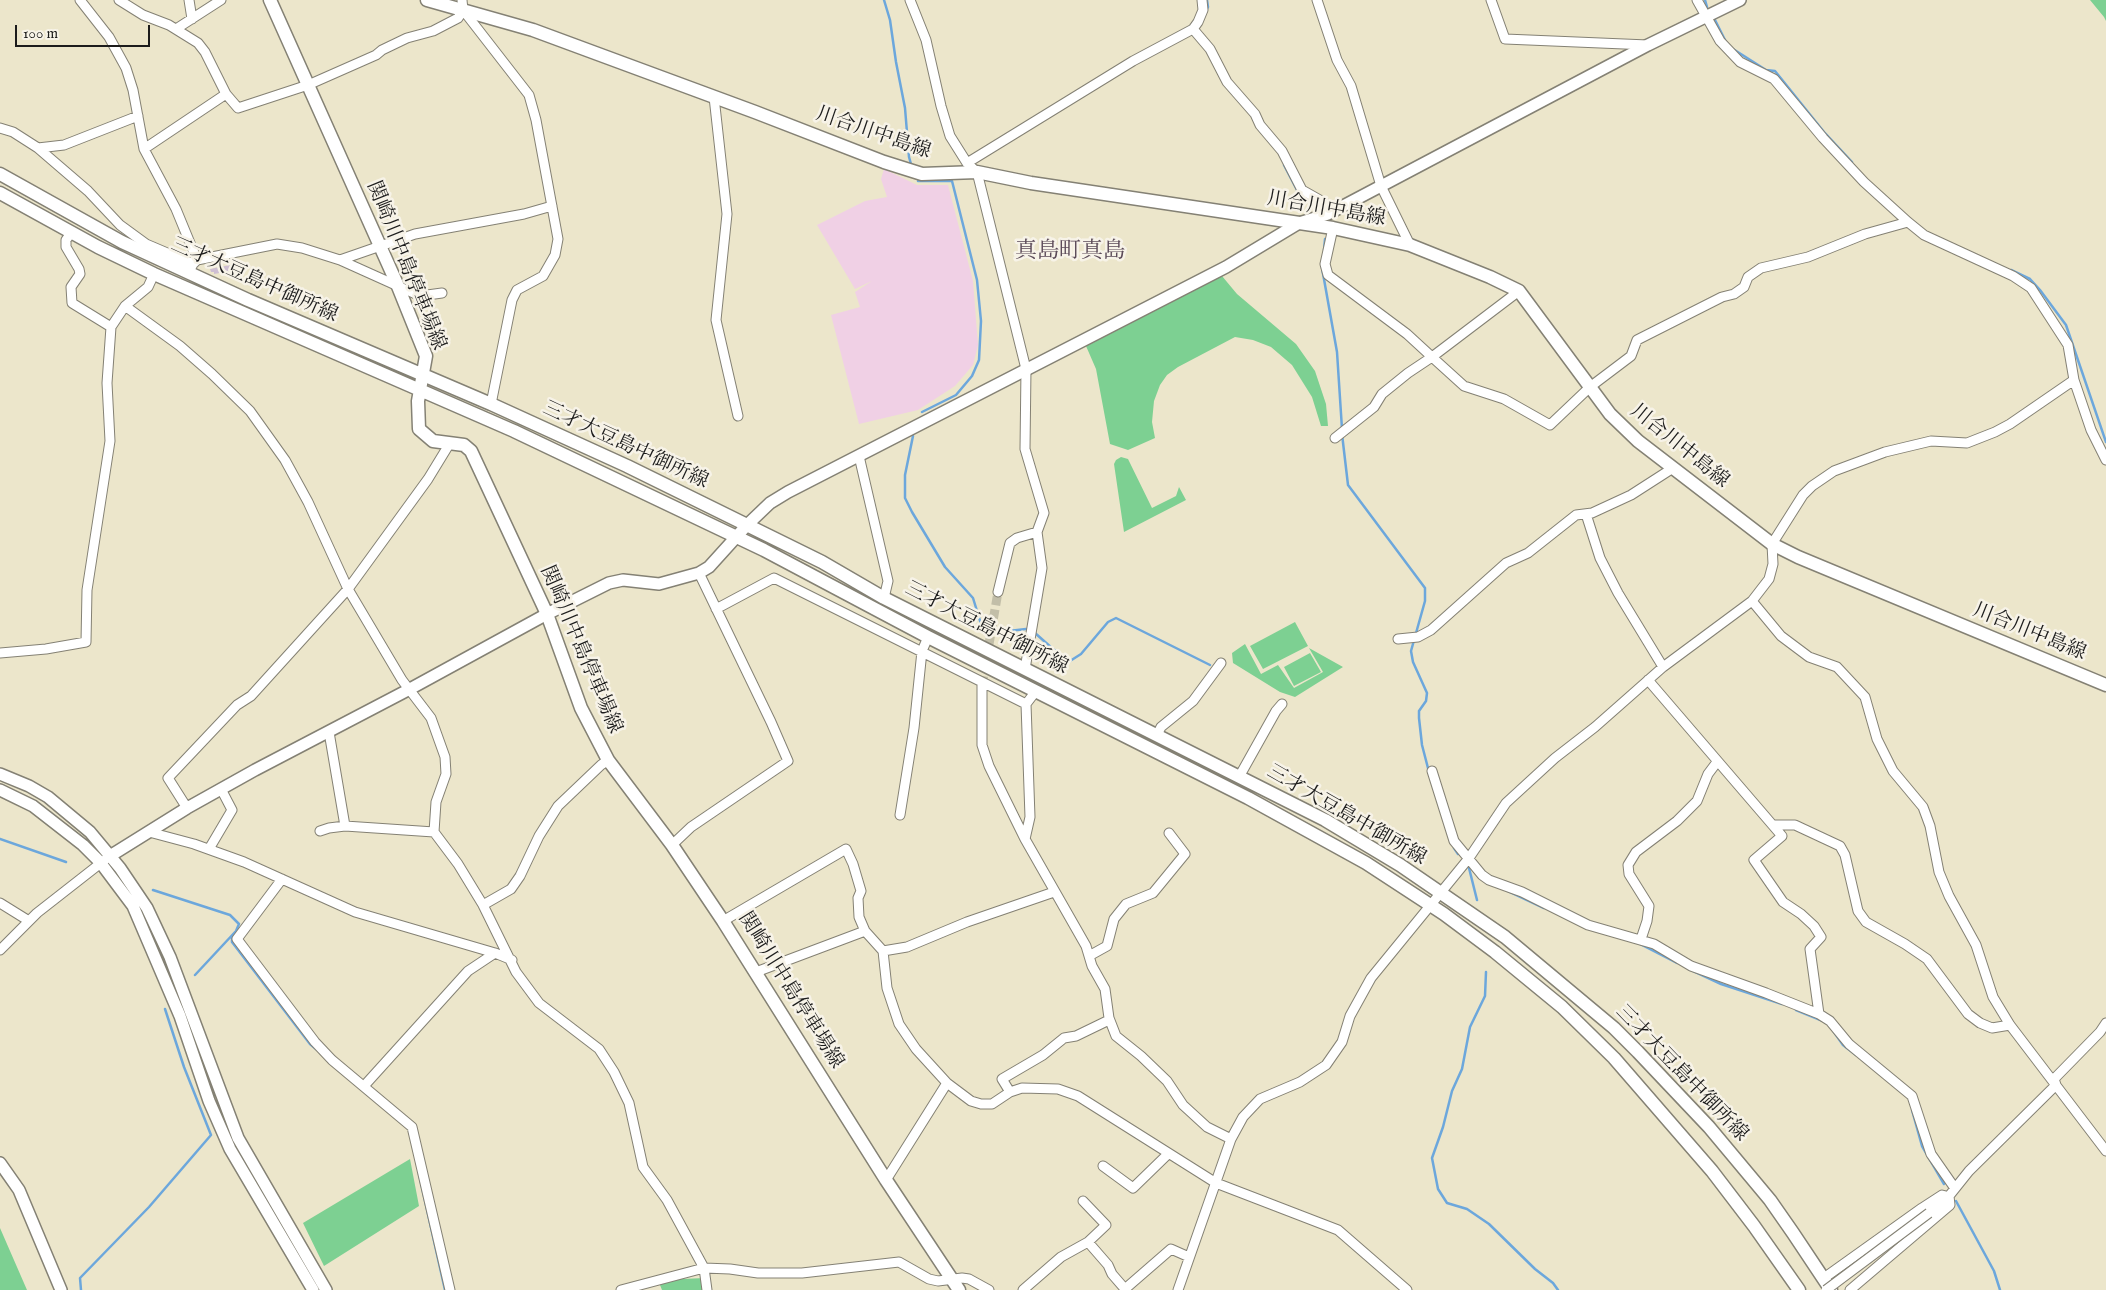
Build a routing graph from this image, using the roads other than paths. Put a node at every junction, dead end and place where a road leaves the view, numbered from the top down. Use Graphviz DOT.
graph roads {
  1 [pos="80,0"];
  2 [pos="119,0"];
  3 [pos="188,0"];
  4 [pos="221,0"];
  5 [pos="270,0"];
  6 [pos="427,0"];
  7 [pos="910,0"];
  8 [pos="1202,0"];
  9 [pos="1317,0"];
  10 [pos="1490,0"];
  11 [pos="1697,0"];
  12 [pos="1740,0"];
  13 [pos="462,5"];
  14 [pos="1705,17"];
  15 [pos="192,19"];
  16 [pos="176,29"];
  17 [pos="1193,29"];
  18 [pos="1648,45"];
  19 [pos="308,85"];
  20 [pos="226,94"];
  21 [pos="714,97"];
  22 [pos="138,116"];
  23 [pos="0,128"];
  24 [pos="38,148"];
  25 [pos="144,149"];
  26 [pos="967,163"];
  27 [pos="977,172"];
  28 [pos="0,174"];
  29 [pos="1381,186"];
  30 [pos="0,193"];
  31 [pos="552,206"];
  32 [pos="1328,214"];
  33 [pos="1908,222"];
  34 [pos="1299,223"];
  35 [pos="1333,228"];
  36 [pos="71,232"];
  37 [pos="1410,245"];
  38 [pos="380,247"];
  39 [pos="340,260"];
  40 [pos="193,265"];
  41 [pos="154,274"];
  42 [pos="397,284"];
  43 [pos="1519,291"];
  44 [pos="442,293"];
  45 [pos="125,306"];
  46 [pos="111,327"];
  47 [pos="1432,357"];
  48 [pos="1026,369"];
  49 [pos="423,376"];
  50 [pos="2074,380"];
  51 [pos="1590,387"];
  52 [pos="421,390"];
  53 [pos="491,404"];
  54 [pos="738,416"];
  55 [pos="1339,435"];
  56 [pos="450,443"];
  57 [pos="859,456"];
  58 [pos="2106,460"];
  59 [pos="1673,468"];
  60 [pos="1586,514"];
  61 [pos="747,525"];
  62 [pos="1037,532"];
  63 [pos="736,536"];
  64 [pos="1772,544"];
  65 [pos="699,573"];
  66 [pos="348,589"];
  67 [pos="998,592"];
  68 [pos="884,598"];
  69 [pos="1752,602"];
  70 [pos="716,609"];
  71 [pos="547,614"];
  72 [pos="928,636"];
  73 [pos="1398,639"];
  74 [pos="922,651"];
  75 [pos="0,653"];
  76 [pos="1221,664"];
  77 [pos="1663,667"];
  78 [pos="1025,669"];
  79 [pos="1648,680"];
  80 [pos="982,685"];
  81 [pos="2106,685"];
  82 [pos="408,690"];
  83 [pos="1036,691"];
  84 [pos="1026,704"];
  85 [pos="1282,704"];
  86 [pos="329,732"];
  87 [pos="1157,736"];
  88 [pos="608,760"];
  89 [pos="1717,762"];
  90 [pos="1432,771"];
  91 [pos="0,774"];
  92 [pos="1239,777"];
  93 [pos="221,789"];
  94 [pos="0,790"];
  95 [pos="187,808"];
  96 [pos="900,815"];
  97 [pos="1774,825"];
  98 [pos="345,826"];
  99 [pos="320,831"];
  100 [pos="149,832"];
  101 [pos="434,832"];
  102 [pos="1169,833"];
  103 [pos="1024,839"];
  104 [pos="672,845"];
  105 [pos="209,849"];
  106 [pos="110,856"];
  107 [pos="1468,858"];
  108 [pos="100,862"];
  109 [pos="282,879"];
  110 [pos="1054,892"];
  111 [pos="1439,894"];
  112 [pos="0,903"];
  113 [pos="483,905"];
  114 [pos="1430,905"];
  115 [pos="29,921"];
  116 [pos="723,921"];
  117 [pos="865,931"];
  118 [pos="1641,939"];
  119 [pos="0,950"];
  120 [pos="883,951"];
  121 [pos="495,953"];
  122 [pos="1089,956"];
  123 [pos="512,960"];
  124 [pos="756,972"];
  125 [pos="1819,1014"];
  126 [pos="1109,1020"];
  127 [pos="2106,1023"];
  128 [pos="2010,1024"];
  129 [pos="947,1083"];
  130 [pos="2056,1085"];
  131 [pos="364,1086"];
  132 [pos="1010,1092"];
  133 [pos="1231,1139"];
  134 [pos="2106,1151"];
  135 [pos="1168,1154"];
  136 [pos="0,1163"];
  137 [pos="1103,1166"];
  138 [pos="886,1180"];
  139 [pos="1216,1183"];
  140 [pos="1954,1187"];
  141 [pos="1948,1196"];
  142 [pos="1083,1201"];
  143 [pos="1088,1242"];
  144 [pos="1189,1257"];
  145 [pos="704,1268"];
  146 [pos="951,1279"];
  147 [pos="1825,1284"];
  148 [pos="61,1290"];
  149 [pos="313,1290"];
  150 [pos="326,1290"];
  151 [pos="450,1290"];
  152 [pos="621,1290"];
  153 [pos="707,1290"];
  154 [pos="959,1290"];
  155 [pos="989,1290"];
  156 [pos="1023,1290"];
  157 [pos="1178,1290"];
  158 [pos="1407,1290"];
  159 [pos="1799,1290"];
  160 [pos="1831,1290"];
  161 [pos="1850,1290"];
  1 -- 22 [label="street"];
  2 -- 16 [label="street"];
  3 -- 15 [label="street"];
  4 -- 15 [label="street"];
  5 -- 19 [label="main road, 関崎川中島停車場線"];
  6 -- 13 [label="main road, 川合川中島線"];
  7 -- 26 [label="street"];
  8 -- 17 [label="street"];
  9 -- 29 [label="street"];
  10 -- 18 [label="street"];
  11 -- 14 [label="street"];
  12 -- 14 [label="street"];
  13 -- 19 [label="street"];
  13 -- 21 [label="main road, 川合川中島線"];
  13 -- 31 [label="street"];
  14 -- 18 [label="street"];
  14 -- 33 [label="street"];
  15 -- 16 [label="street"];
  16 -- 20 [label="street"];
  17 -- 26 [label="street"];
  17 -- 32 [label="street"];
  18 -- 29 [label="street"];
  19 -- 20 [label="street"];
  19 -- 38 [label="main road, 関崎川中島停車場線"];
  20 -- 25 [label="street"];
  21 -- 27 [label="main road, 川合川中島線"];
  21 -- 54 [label="street"];
  22 -- 24 [label="street"];
  22 -- 25 [label="street"];
  23 -- 24 [label="street"];
  24 -- 40 [label="street"];
  25 -- 40 [label="street"];
  26 -- 27 [label="street"];
  27 -- 34 [label="main road, 川合川中島線"];
  27 -- 48 [label="street"];
  28 -- 40 [label="main road, 三才大豆島中御所線"];
  29 -- 32 [label="street"];
  29 -- 37 [label="street"];
  30 -- 36 [label="main road, 三才大豆島中御所線"];
  31 -- 38 [label="street"];
  31 -- 53 [label="street"];
  32 -- 34 [label="street"];
  33 -- 50 [label="street"];
  33 -- 51 [label="street"];
  34 -- 35 [label="main road, 川合川中島線"];
  34 -- 48 [label="street"];
  35 -- 37 [label="main road, 川合川中島線"];
  35 -- 47 [label="street"];
  36 -- 41 [label="main road, 三才大豆島中御所線"];
  36 -- 46 [label="street"];
  37 -- 43 [label="main road, 川合川中島線"];
  38 -- 39 [label="street"];
  38 -- 42 [label="main road, 関崎川中島停車場線"];
  39 -- 40 [label="street"];
  39 -- 42 [label="street"];
  40 -- 49 [label="main road, 三才大豆島中御所線"];
  41 -- 45 [label="street"];
  41 -- 52 [label="main road, 三才大豆島中御所線"];
  42 -- 44 [label="street"];
  42 -- 49 [label="main road, 関崎川中島停車場線"];
  43 -- 47 [label="street"];
  43 -- 51 [label="main road, 川合川中島線"];
  45 -- 46 [label="street"];
  45 -- 66 [label="street"];
  46 -- 75 [label="street"];
  47 -- 51 [label="street"];
  47 -- 55 [label="street"];
  48 -- 57 [label="street"];
  48 -- 62 [label="street"];
  49 -- 52 [label="main road, 関崎川中島停車場線"];
  49 -- 53 [label="main road, 三才大豆島中御所線"];
  50 -- 58 [label="street"];
  50 -- 64 [label="street"];
  51 -- 59 [label="main road, 川合川中島線"];
  52 -- 56 [label="main road, 関崎川中島停車場線"];
  52 -- 63 [label="main road, 三才大豆島中御所線"];
  53 -- 61 [label="main road, 三才大豆島中御所線"];
  56 -- 66 [label="street"];
  56 -- 71 [label="main road, 関崎川中島停車場線"];
  57 -- 61 [label="street"];
  57 -- 68 [label="street"];
  59 -- 60 [label="street"];
  59 -- 64 [label="main road, 川合川中島線"];
  60 -- 73 [label="street"];
  60 -- 77 [label="street"];
  61 -- 63 [label="street"];
  61 -- 68 [label="main road, 三才大豆島中御所線"];
  62 -- 67 [label="street"];
  62 -- 78 [label="street"];
  63 -- 65 [label="street"];
  63 -- 72 [label="main road, 三才大豆島中御所線"];
  64 -- 69 [label="street"];
  64 -- 81 [label="main road, 川合川中島線"];
  65 -- 70 [label="street"];
  65 -- 71 [label="street"];
  66 -- 82 [label="street"];
  66 -- 95 [label="street"];
  68 -- 78 [label="main road, 三才大豆島中御所線"];
  69 -- 77 [label="street"];
  69 -- 128 [label="street"];
  70 -- 74 [label="street"];
  70 -- 104 [label="street"];
  71 -- 82 [label="street"];
  71 -- 88 [label="main road, 関崎川中島停車場線"];
  72 -- 74 [label="street"];
  72 -- 83 [label="main road, 三才大豆島中御所線"];
  74 -- 84 [label="street"];
  74 -- 96 [label="street"];
  76 -- 87 [label="street"];
  77 -- 79 [label="street"];
  78 -- 87 [label="main road, 三才大豆島中御所線"];
  79 -- 89 [label="street"];
  79 -- 107 [label="street"];
  80 -- 103 [label="street"];
  82 -- 86 [label="street"];
  82 -- 101 [label="street"];
  83 -- 84 [label="street"];
  83 -- 114 [label="main road, 三才大豆島中御所線"];
  84 -- 103 [label="street"];
  85 -- 92 [label="street"];
  86 -- 93 [label="street"];
  86 -- 98 [label="street"];
  87 -- 92 [label="main road, 三才大豆島中御所線"];
  88 -- 104 [label="main road, 関崎川中島停車場線"];
  88 -- 113 [label="street"];
  89 -- 97 [label="street"];
  89 -- 118 [label="street"];
  90 -- 107 [label="street"];
  91 -- 106 [label="street"];
  92 -- 111 [label="main road, 三才大豆島中御所線"];
  93 -- 95 [label="street"];
  93 -- 105 [label="street"];
  94 -- 108 [label="street"];
  95 -- 100 [label="street"];
  97 -- 125 [label="street"];
  97 -- 128 [label="street"];
  98 -- 99 [label="street"];
  98 -- 101 [label="street"];
  100 -- 105 [label="street"];
  100 -- 106 [label="street"];
  101 -- 113 [label="street"];
  102 -- 122 [label="street"];
  103 -- 110 [label="street"];
  104 -- 116 [label="main road, 関崎川中島停車場線"];
  105 -- 109 [label="street"];
  106 -- 108 [label="street"];
  106 -- 150 [label="street"];
  107 -- 111 [label="street"];
  107 -- 118 [label="street"];
  108 -- 115 [label="street"];
  108 -- 149 [label="street"];
  109 -- 121 [label="street"];
  109 -- 131 [label="street"];
  110 -- 120 [label="street"];
  110 -- 122 [label="street"];
  111 -- 114 [label="street"];
  111 -- 147 [label="main road, 三才大豆島中御所線"];
  112 -- 115 [label="street"];
  113 -- 123 [label="street"];
  114 -- 133 [label="street"];
  114 -- 159 [label="main road, 三才大豆島中御所線"];
  115 -- 119 [label="street"];
  116 -- 117 [label="street"];
  116 -- 124 [label="main road, 関崎川中島停車場線"];
  117 -- 120 [label="street"];
  117 -- 124 [label="street"];
  118 -- 125 [label="street"];
  120 -- 129 [label="street"];
  121 -- 123 [label="street"];
  121 -- 131 [label="street"];
  122 -- 126 [label="street"];
  123 -- 145 [label="street"];
  124 -- 138 [label="main road, 関崎川中島停車場線"];
  125 -- 140 [label="street"];
  126 -- 132 [label="street"];
  126 -- 133 [label="street"];
  127 -- 130 [label="street"];
  128 -- 130 [label="street"];
  129 -- 132 [label="street"];
  129 -- 138 [label="street"];
  130 -- 134 [label="street"];
  130 -- 140 [label="street"];
  131 -- 151 [label="street"];
  132 -- 135 [label="street"];
  133 -- 139 [label="street"];
  135 -- 137 [label="street"];
  135 -- 139 [label="street"];
  136 -- 148 [label="street"];
  138 -- 146 [label="main road, 関崎川中島停車場線"];
  139 -- 144 [label="street"];
  139 -- 158 [label="street"];
  140 -- 141 [label="street"];
  141 -- 147 [label="street, bridge"];
  141 -- 147 [label="street"];
  141 -- 161 [label="street"];
  142 -- 143 [label="street"];
  143 -- 144 [label="street"];
  143 -- 156 [label="street"];
  144 -- 157 [label="street"];
  145 -- 146 [label="street"];
  145 -- 152 [label="street"];
  145 -- 153 [label="street"];
  146 -- 154 [label="main road, 関崎川中島停車場線"];
  146 -- 155 [label="street"];
  147 -- 160 [label="main road, 三才大豆島中御所線"];
}
